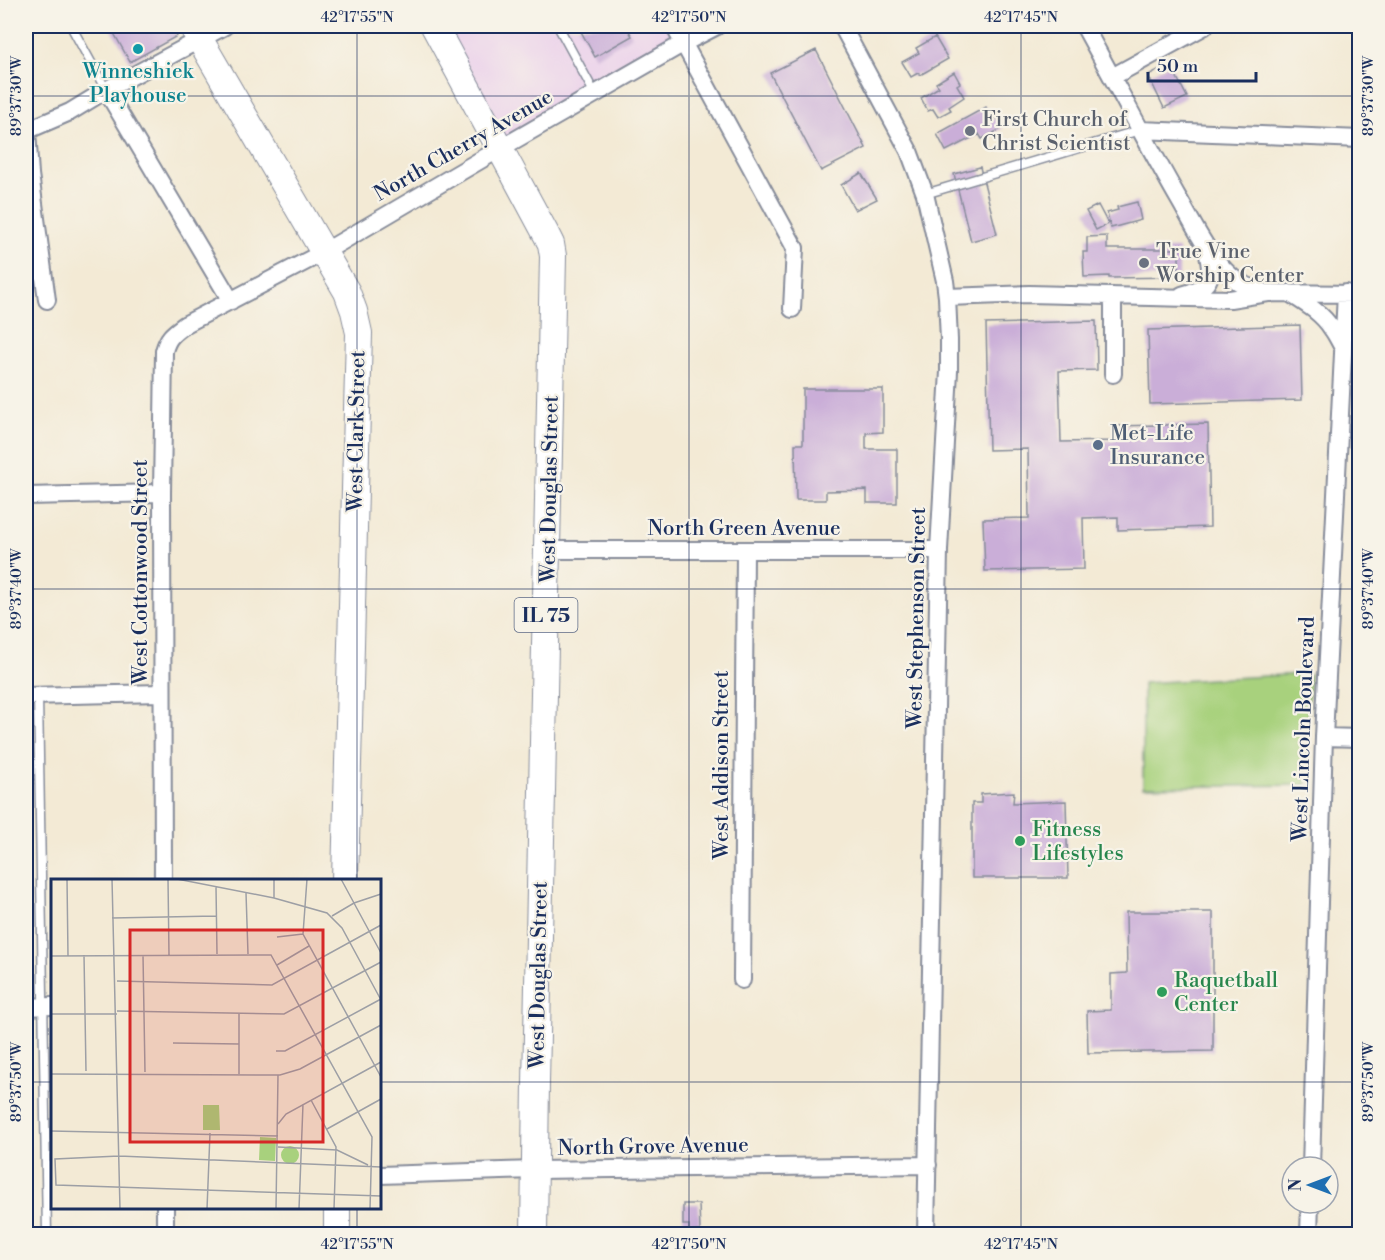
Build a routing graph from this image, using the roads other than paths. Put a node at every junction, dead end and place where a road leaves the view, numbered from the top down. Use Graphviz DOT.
graph roads {
  1 [pos="71,26"];
  2 [pos="225,26"];
  3 [pos="434,26"];
  4 [pos="558,26"];
  5 [pos="674,26"];
  6 [pos="717,26"];
  7 [pos="842,26"];
  8 [pos="1084,26"];
  9 [pos="1205,26"];
  10 [pos="196,32"];
  11 [pos="684,43"];
  12 [pos="1112,76"];
  13 [pos="106,90"];
  14 [pos="596,94"];
  15 [pos="1140,130"];
  16 [pos="26,131"];
  17 [pos="1359,139"];
  18 [pos="501,148"];
  19 [pos="925,194"];
  20 [pos="1205,245"];
  21 [pos="324,252"];
  22 [pos="1268,293"];
  23 [pos="1288,293"];
  24 [pos="1353,293"];
  25 [pos="1113,296"];
  26 [pos="947,297"];
  27 [pos="1173,298"];
  28 [pos="47,300"];
  29 [pos="231,301"];
  30 [pos="792,309"];
  31 [pos="1343,348"];
  32 [pos="1113,374"];
  33 [pos="162,493"];
  34 [pos="26,496"];
  35 [pos="548,550"];
  36 [pos="939,550"];
  37 [pos="745,551"];
  38 [pos="162,693"];
  39 [pos="32,696"];
  40 [pos="1324,737"];
  41 [pos="1359,738"];
  42 [pos="163,879"];
  43 [pos="345,879"];
  44 [pos="742,980"];
  45 [pos="48,1006"];
  46 [pos="26,1007"];
  47 [pos="1311,1155"];
  48 [pos="928,1165"];
  49 [pos="536,1170"];
  50 [pos="381,1175"];
  51 [pos="165,1209"];
  52 [pos="337,1209"];
  53 [pos="1310,1215"];
  54 [pos="47,1234"];
  55 [pos="165,1234"];
  56 [pos="337,1234"];
  57 [pos="534,1234"];
  58 [pos="926,1234"];
  59 [pos="1309,1234"];
  1 -- 13 [label="lane"];
  2 -- 10 [label="street"];
  3 -- 18 [label="main road, West Douglas Street / IL 75"];
  4 -- 14 [label="lane"];
  5 -- 11 [label="street"];
  6 -- 11 [label="street, North Cherry Avenue"];
  7 -- 19 [label="street, West Stephenson Street"];
  8 -- 12 [label="street"];
  9 -- 12 [label="street"];
  10 -- 13 [label="street"];
  10 -- 21 [label="main road, West Clark Street"];
  11 -- 14 [label="street, North Cherry Avenue"];
  11 -- 30 [label="street"];
  12 -- 15 [label="street"];
  13 -- 16 [label="street"];
  13 -- 29 [label="street"];
  14 -- 18 [label="street, North Cherry Avenue"];
  15 -- 17 [label="street"];
  15 -- 19 [label="lane"];
  15 -- 20 [label="street"];
  16 -- 28 [label="street"];
  18 -- 21 [label="street, North Cherry Avenue"];
  18 -- 35 [label="main road, West Douglas Street / IL 75"];
  19 -- 26 [label="street, West Stephenson Street"];
  20 -- 22 [label="street"];
  20 -- 27 [label="street"];
  21 -- 29 [label="street, North Cherry Avenue"];
  21 -- 43 [label="main road, West Clark Street"];
  22 -- 23 [label="street"];
  22 -- 27 [label="street"];
  23 -- 24 [label="street"];
  23 -- 31 [label="street"];
  24 -- 31 [label="street, West Lincoln Boulevard"];
  25 -- 26 [label="street"];
  25 -- 27 [label="street"];
  25 -- 32 [label="street"];
  26 -- 36 [label="street, West Stephenson Street"];
  29 -- 33 [label="street, West Cottonwood Street"];
  31 -- 40 [label="street, West Lincoln Boulevard"];
  33 -- 34 [label="street"];
  33 -- 38 [label="street, West Cottonwood Street"];
  35 -- 37 [label="street, North Green Avenue"];
  35 -- 49 [label="main road, West Douglas Street / IL 75"];
  36 -- 37 [label="street, North Green Avenue"];
  36 -- 48 [label="street, West Stephenson Street"];
  37 -- 44 [label="street, West Addison Street"];
  38 -- 39 [label="street"];
  38 -- 42 [label="street, West Cottonwood Street"];
  39 -- 45 [label="lane"];
  40 -- 41 [label="street"];
  40 -- 47 [label="street, West Lincoln Boulevard"];
  45 -- 46 [label="street"];
  45 -- 54 [label="lane"];
  48 -- 49 [label="street, North Grove Avenue"];
  48 -- 58 [label="street, West Stephenson Street"];
  49 -- 50 [label="street, North Grove Avenue"];
  49 -- 57 [label="main road, West Douglas Street / IL 75"];
  51 -- 55 [label="street"];
  52 -- 56 [label="main road"];
  53 -- 59 [label="street"];
}
